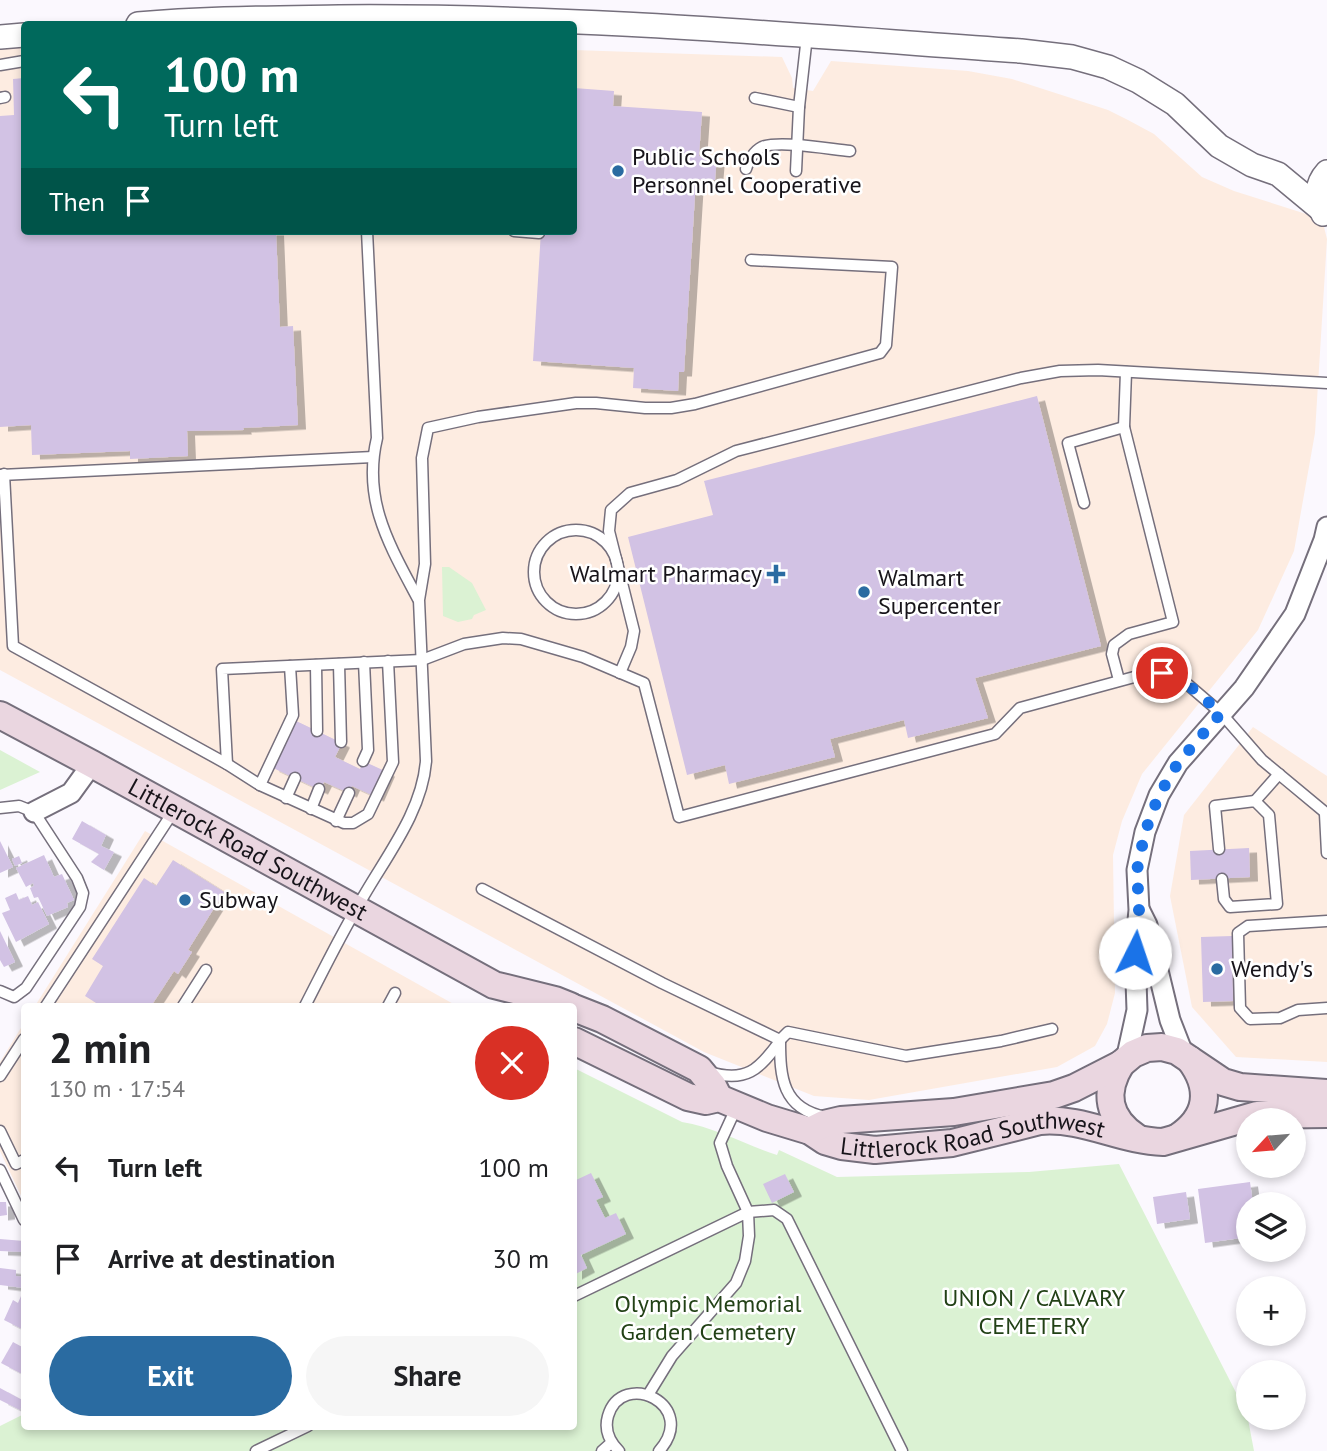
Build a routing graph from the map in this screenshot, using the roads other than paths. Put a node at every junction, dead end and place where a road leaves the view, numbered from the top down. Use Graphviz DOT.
graph roads {
  1 [pos="282,21"];
  2 [pos="564,21"];
  3 [pos="577,21"];
  4 [pos="21,35"];
  5 [pos="807,36"];
  6 [pos="0,37"];
  7 [pos="21,62"];
  8 [pos="0,65"];
  9 [pos="755,98"];
  10 [pos="799,107"];
  11 [pos="798,146"];
  12 [pos="850,151"];
  13 [pos="746,169"];
  14 [pos="1327,170"];
  15 [pos="796,171"];
  16 [pos="1278,174"];
  17 [pos="1323,213"];
  18 [pos="367,235"];
  19 [pos="751,260"];
  20 [pos="1126,372"];
  21 [pos="1327,383"];
  22 [pos="1125,427"];
  23 [pos="373,457"];
  24 [pos="2,475"];
  25 [pos="1084,503"];
  26 [pos="1327,527"];
  27 [pos="617,562"];
  28 [pos="419,600"];
  29 [pos="422,660"];
  30 [pos="388,661"];
  31 [pos="364,663"];
  32 [pos="339,664"];
  33 [pos="316,665"];
  34 [pos="290,666"];
  35 [pos="620,673"];
  36 [pos="1119,680"];
  37 [pos="1221,713"];
  38 [pos="0,715"];
  39 [pos="317,731"];
  40 [pos="341,742"];
  41 [pos="363,761"];
  42 [pos="92,764"];
  43 [pos="227,764"];
  44 [pos="1279,774"];
  45 [pos="295,778"];
  46 [pos="260,785"];
  47 [pos="319,789"];
  48 [pos="348,793"];
  49 [pos="286,798"];
  50 [pos="1255,801"];
  51 [pos="0,808"];
  52 [pos="175,809"];
  53 [pos="311,809"];
  54 [pos="34,812"];
  55 [pos="1326,814"];
  56 [pos="336,821"];
  57 [pos="1219,849"];
  58 [pos="1327,853"];
  59 [pos="1222,878"];
  60 [pos="482,889"];
  61 [pos="1277,904"];
  62 [pos="356,908"];
  63 [pos="1139,910"];
  64 [pos="1327,921"];
  65 [pos="1279,923"];
  66 [pos="206,970"];
  67 [pos="494,985"];
  68 [pos="0,992"];
  69 [pos="395,993"];
  70 [pos="48,1003"];
  71 [pos="185,1003"];
  72 [pos="307,1003"];
  73 [pos="390,1003"];
  74 [pos="512,1003"];
  75 [pos="562,1003"];
  76 [pos="1327,1008"];
  77 [pos="577,1009"];
  78 [pos="1052,1029"];
  79 [pos="780,1040"];
  80 [pos="577,1042"];
  81 [pos="21,1044"];
  82 [pos="1187,1058"];
  83 [pos="1123,1062"];
  84 [pos="699,1069"];
  85 [pos="0,1076"];
  86 [pos="1327,1093"];
  87 [pos="728,1102"];
  88 [pos="1327,1114"];
  89 [pos="841,1120"];
  90 [pos="0,1131"];
  91 [pos="810,1131"];
  92 [pos="1136,1137"];
  93 [pos="1176,1138"];
  94 [pos="21,1162"];
  95 [pos="0,1170"];
  96 [pos="748,1212"];
  97 [pos="21,1214"];
  98 [pos="577,1295"];
  99 [pos="648,1395"];
  100 [pos="300,1430"];
  101 [pos="615,1447"];
  102 [pos="257,1451"];
  103 [pos="602,1451"];
  104 [pos="660,1451"];
  105 [pos="902,1451"];
  1 -- 2 [label="street"];
  3 -- 5 [label="street"];
  4 -- 6 [label="street"];
  5 -- 10 [label="lane"];
  5 -- 16 [label="street"];
  7 -- 8 [label="lane"];
  9 -- 10 [label="lane"];
  10 -- 11 [label="lane"];
  11 -- 12 [label="lane"];
  11 -- 13 [label="lane"];
  11 -- 15 [label="lane"];
  14 -- 16 [label="street"];
  14 -- 17 [label="street"];
  16 -- 17 [label="street"];
  18 -- 23 [label="lane"];
  19 -- 28 [label="lane"];
  20 -- 21 [label="lane"];
  20 -- 22 [label="lane"];
  20 -- 27 [label="lane"];
  22 -- 25 [label="lane"];
  22 -- 36 [label="lane"];
  23 -- 24 [label="lane"];
  23 -- 28 [label="lane"];
  24 -- 43 [label="lane"];
  26 -- 37 [label="street"];
  27 -- 27 [label="lane"];
  27 -- 35 [label="lane"];
  28 -- 29 [label="lane"];
  29 -- 30 [label="lane"];
  29 -- 35 [label="lane"];
  29 -- 62 [label="lane"];
  30 -- 31 [label="lane"];
  30 -- 56 [label="lane"];
  31 -- 32 [label="lane"];
  31 -- 41 [label="lane"];
  32 -- 33 [label="lane"];
  32 -- 40 [label="lane"];
  33 -- 34 [label="lane"];
  33 -- 39 [label="lane"];
  34 -- 43 [label="lane"];
  34 -- 46 [label="lane"];
  35 -- 36 [label="lane"];
  36 -- 37 [label="lane"];
  37 -- 44 [label="lane"];
  37 -- 63 [label="street"];
  38 -- 42 [label="main road, Littlerock Road Southwest"];
  42 -- 52 [label="main road, Littlerock Road Southwest"];
  42 -- 54 [label="street"];
  43 -- 46 [label="lane"];
  44 -- 50 [label="lane"];
  44 -- 55 [label="lane"];
  45 -- 49 [label="lane"];
  46 -- 49 [label="lane"];
  47 -- 53 [label="lane"];
  48 -- 56 [label="lane"];
  49 -- 53 [label="lane"];
  50 -- 57 [label="lane"];
  50 -- 61 [label="lane"];
  51 -- 54 [label="lane"];
  52 -- 62 [label="main road, Littlerock Road Southwest"];
  52 -- 70 [label="lane"];
  53 -- 56 [label="lane"];
  54 -- 68 [label="lane"];
  55 -- 58 [label="lane"];
  59 -- 61 [label="lane"];
  60 -- 79 [label="lane"];
  61 -- 65 [label="lane"];
  62 -- 67 [label="main road, Littlerock Road Southwest"];
  62 -- 72 [label="lane"];
  63 -- 82 [label="street"];
  63 -- 83 [label="street"];
  64 -- 65 [label="lane"];
  65 -- 76 [label="lane"];
  66 -- 71 [label="lane"];
  67 -- 74 [label="main road, Littlerock Road Southwest"];
  67 -- 75 [label="main road, Littlerock Road Southwest"];
  69 -- 73 [label="lane"];
  77 -- 84 [label="main road, Littlerock Road Southwest"];
  78 -- 79 [label="lane"];
  79 -- 84 [label="lane"];
  79 -- 89 [label="lane"];
  80 -- 87 [label="main road, Littlerock Road Southwest"];
  81 -- 85 [label="lane"];
  82 -- 83 [label="main road, Littlerock Road Southwest"];
  82 -- 86 [label="main road, Littlerock Road Southwest"];
  82 -- 93 [label="main road"];
  83 -- 89 [label="main road, Littlerock Road Southwest"];
  83 -- 92 [label="main road, Littlerock Road Southwest"];
  84 -- 87 [label="main road, Littlerock Road Southwest"];
  87 -- 91 [label="main road, Littlerock Road Southwest"];
  87 -- 96 [label="lane"];
  88 -- 93 [label="main road, Littlerock Road Southwest"];
  89 -- 91 [label="main road, Littlerock Road Southwest"];
  90 -- 94 [label="lane"];
  91 -- 92 [label="main road, Littlerock Road Southwest"];
  92 -- 93 [label="main road, Littlerock Road Southwest"];
  95 -- 97 [label="lane"];
  96 -- 98 [label="lane"];
  96 -- 99 [label="lane"];
  96 -- 105 [label="lane"];
  99 -- 101 [label="lane"];
  99 -- 104 [label="lane"];
  100 -- 102 [label="lane"];
  101 -- 103 [label="lane"];
}
